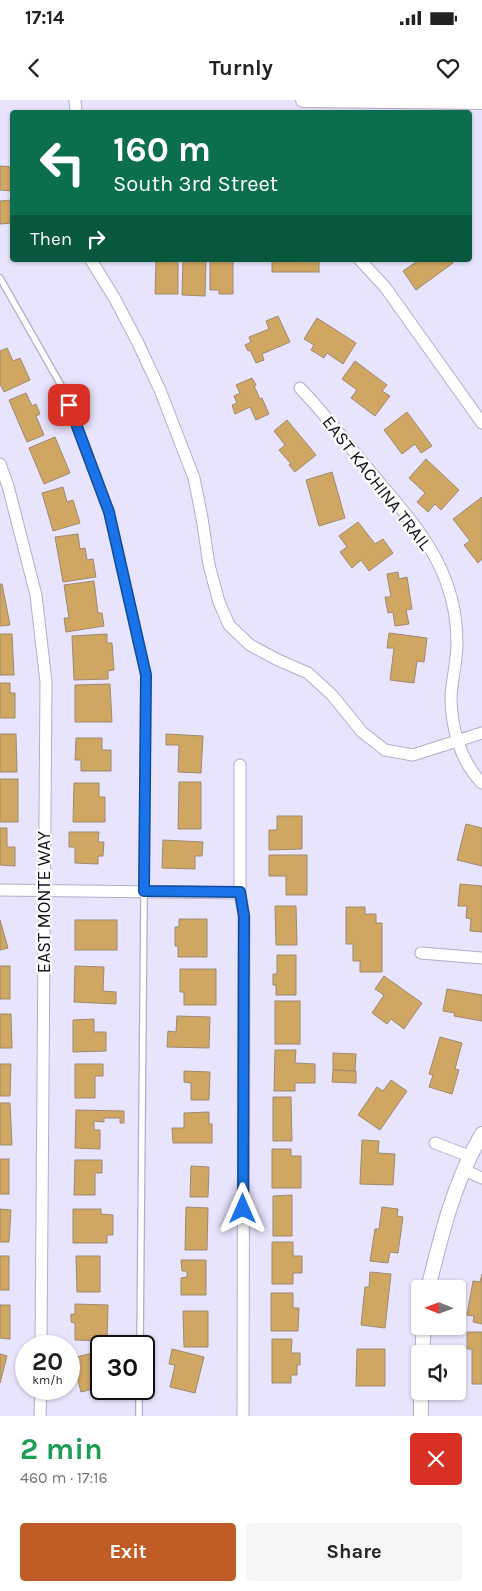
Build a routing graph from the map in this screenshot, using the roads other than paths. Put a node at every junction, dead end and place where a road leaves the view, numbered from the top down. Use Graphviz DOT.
graph roads {
  1 [pos="303,100"];
  2 [pos="482,102"];
  3 [pos="92,262"];
  4 [pos="362,262"];
  5 [pos="0,278"];
  6 [pos="300,388"];
  7 [pos="482,423"];
  8 [pos="0,464"];
  9 [pos="482,733"];
  10 [pos="458,740"];
  11 [pos="240,765"];
  12 [pos="482,783"];
  13 [pos="0,890"];
  14 [pos="44,890"];
  15 [pos="144,891"];
  16 [pos="240,892"];
  17 [pos="422,952"];
  18 [pos="482,958"];
  19 [pos="482,1134"];
  20 [pos="435,1143"];
  21 [pos="469,1156"];
  22 [pos="464,1170"];
  23 [pos="482,1178"];
  24 [pos="430,1280"];
  25 [pos="41,1335"];
  26 [pos="140,1335"];
  27 [pos="41,1400"];
  28 [pos="139,1400"];
  29 [pos="421,1400"];
  30 [pos="40,1416"];
  31 [pos="139,1416"];
  32 [pos="243,1416"];
  33 [pos="421,1416"];
  1 -- 2 [label="street"];
  3 -- 10 [label="street"];
  4 -- 7 [label="street"];
  5 -- 15 [label="lane"];
  6 -- 10 [label="street, EAST KACHINA TRAIL"];
  8 -- 14 [label="street, EAST MONTE WAY"];
  9 -- 10 [label="street"];
  10 -- 12 [label="street, EAST KACHINA TRAIL"];
  11 -- 16 [label="street"];
  13 -- 14 [label="street"];
  14 -- 15 [label="street"];
  14 -- 25 [label="street, EAST MONTE WAY"];
  15 -- 16 [label="street"];
  15 -- 26 [label="lane"];
  16 -- 32 [label="street"];
  17 -- 18 [label="street"];
  19 -- 21 [label="street"];
  20 -- 21 [label="street"];
  21 -- 22 [label="street"];
  22 -- 23 [label="street"];
  22 -- 24 [label="street"];
  27 -- 30 [label="street"];
  28 -- 31 [label="lane"];
  29 -- 33 [label="street"];
}
